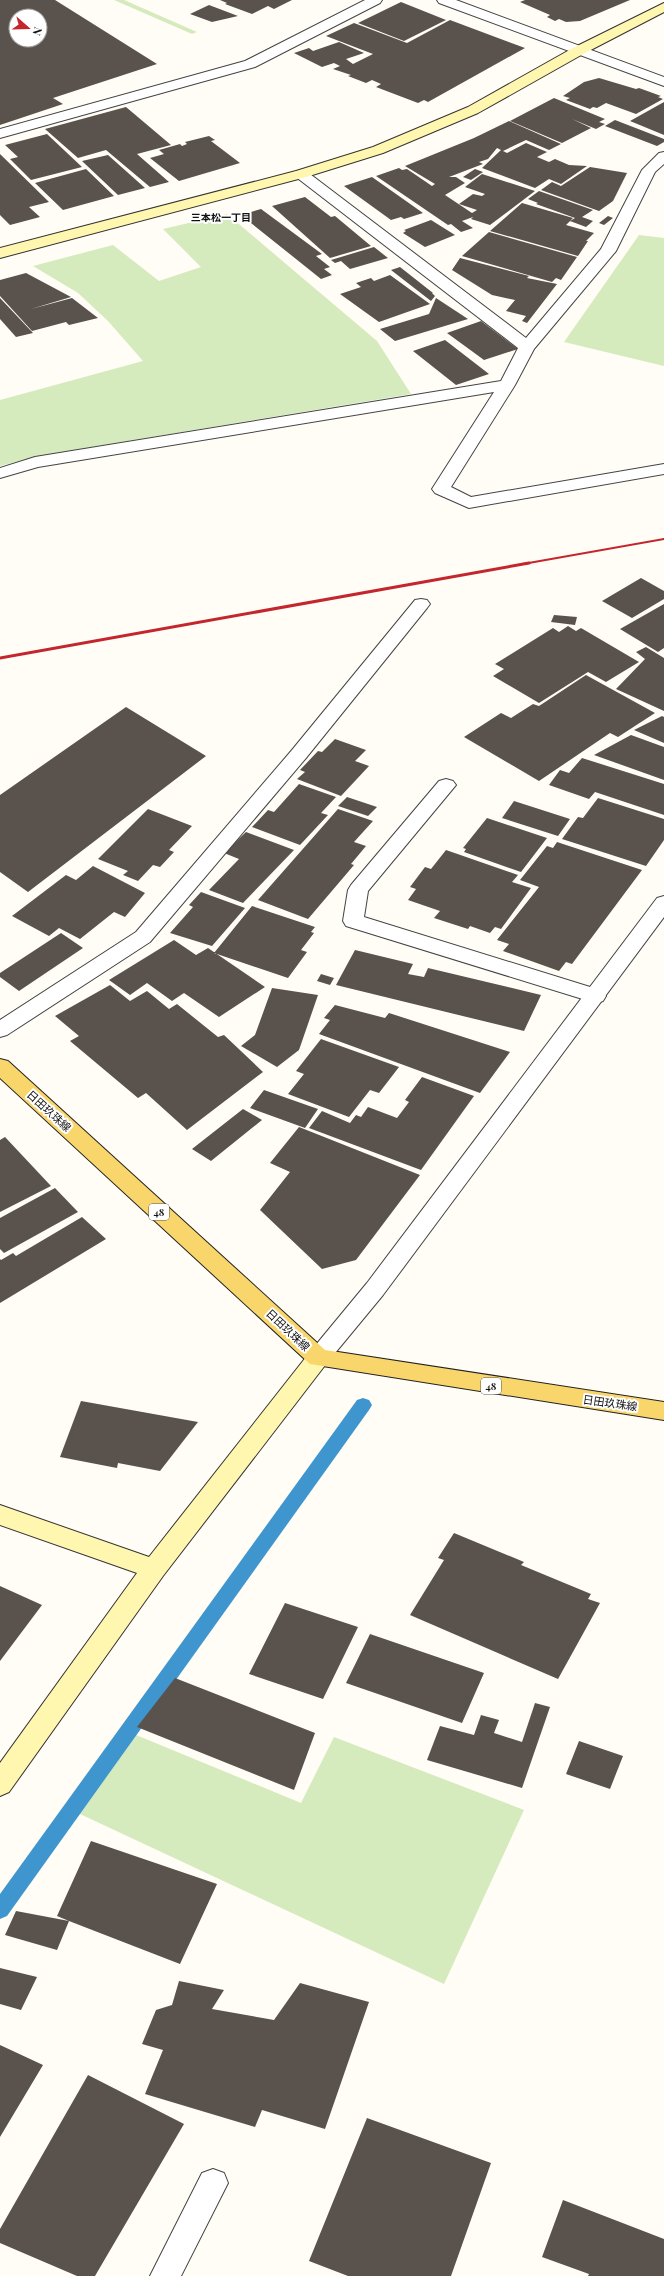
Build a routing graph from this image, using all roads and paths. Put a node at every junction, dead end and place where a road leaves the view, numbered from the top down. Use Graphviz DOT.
graph roads {
  1 [pos="375,0"];
  2 [pos="444,0"];
  3 [pos="664,7"];
  4 [pos="578,51"];
  5 [pos="664,82"];
  6 [pos="0,134"];
  7 [pos="664,156"];
  8 [pos="301,174"];
  9 [pos="0,252"];
  10 [pos="527,347"];
  11 [pos="507,385"];
  12 [pos="664,469"];
  13 [pos="0,473"];
  14 [pos="421,604"];
  15 [pos="446,785"];
  16 [pos="664,903"];
  17 [pos="596,996"];
  18 [pos="2,1026"];
  19 [pos="0,1066"];
  20 [pos="318,1358"];
  21 [pos="664,1411"];
  22 [pos="0,1515"];
  23 [pos="154,1569"];
  24 [pos="0,1784"];
  25 [pos="213,2183"];
  26 [pos="165,2276"];
  1 -- 6 [label="street"];
  2 -- 4 [label="street"];
  3 -- 4 [label="street"];
  4 -- 5 [label="street"];
  4 -- 8 [label="street"];
  7 -- 10 [label="street"];
  8 -- 9 [label="street"];
  8 -- 10 [label="street"];
  10 -- 11 [label="street"];
  11 -- 12 [label="street"];
  11 -- 13 [label="street"];
  14 -- 18 [label="street"];
  15 -- 17 [label="street"];
  16 -- 17 [label="street"];
  17 -- 20 [label="street"];
  19 -- 20 [label="main road, 日田玖珠線 / 48"];
  20 -- 21 [label="main road, 日田玖珠線 / 48"];
  20 -- 23 [label="street"];
  22 -- 23 [label="street"];
  23 -- 24 [label="street"];
  25 -- 26 [label="street"];
}
